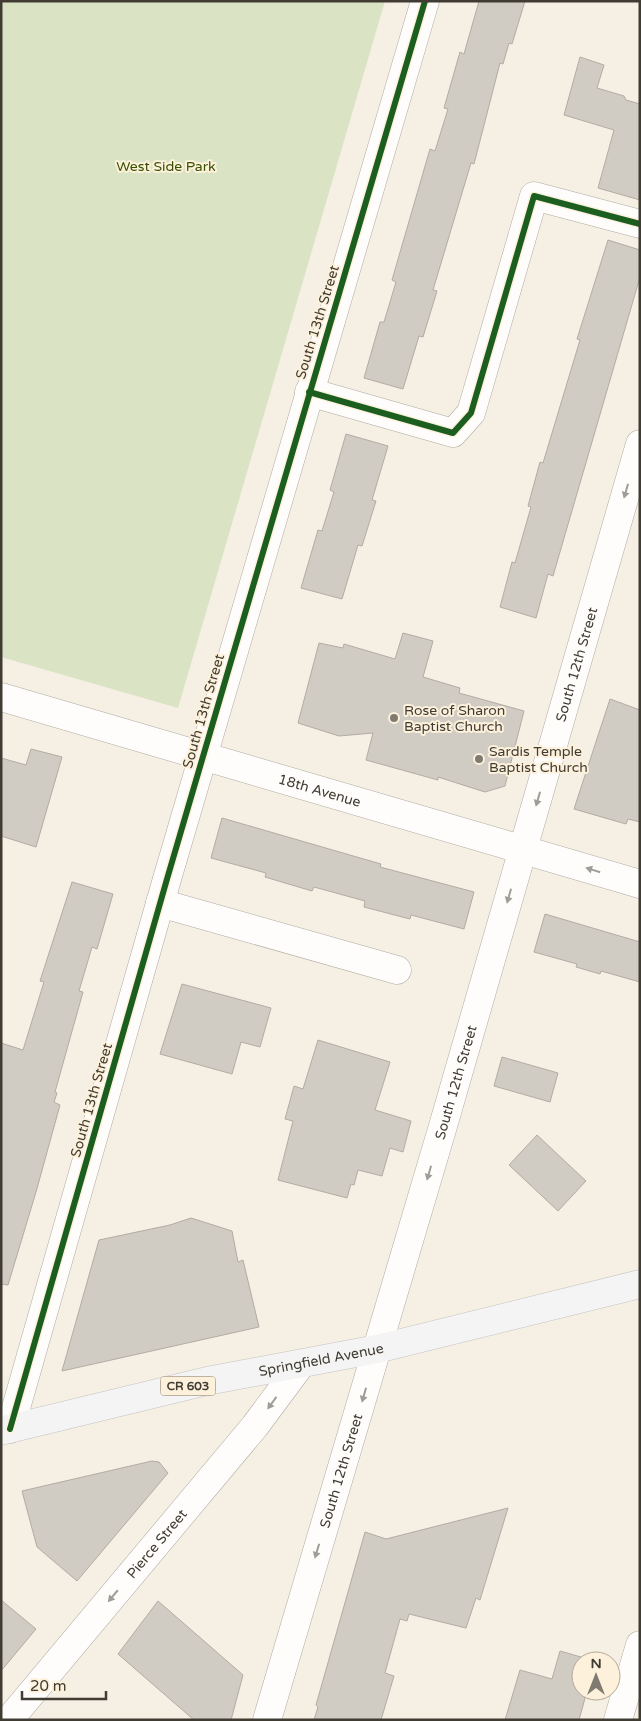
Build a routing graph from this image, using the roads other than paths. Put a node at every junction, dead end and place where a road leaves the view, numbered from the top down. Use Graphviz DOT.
graph roads {
  1 [pos="425,1"];
  2 [pos="640,224"];
  3 [pos="309,392"];
  4 [pos="640,444"];
  5 [pos="1,697"];
  6 [pos="202,757"];
  7 [pos="523,849"];
  8 [pos="640,884"];
  9 [pos="160,903"];
  10 [pos="397,970"];
  11 [pos="640,1284"];
  12 [pos="377,1349"];
  13 [pos="301,1364"];
  14 [pos="5,1430"];
  15 [pos="640,1645"];
  16 [pos="9,1720"];
  17 [pos="267,1720"];
  18 [pos="618,1720"];
  1 -- 3 [label="street, South 13th Street"];
  2 -- 3 [label="street"];
  3 -- 6 [label="street, South 13th Street"];
  4 -- 7 [label="street, South 12th Street, one-way"];
  5 -- 6 [label="street, 18th Avenue"];
  6 -- 7 [label="street, 18th Avenue"];
  6 -- 9 [label="street, South 13th Street"];
  8 -- 7 [label="street, 18th Avenue, one-way"];
  7 -- 12 [label="street, South 12th Street, one-way"];
  9 -- 10 [label="street"];
  9 -- 14 [label="street, South 13th Street"];
  11 -- 12 [label="main road, Springfield Avenue / CR 603"];
  12 -- 13 [label="main road, Springfield Avenue / CR 603"];
  12 -- 17 [label="street, South 12th Street, one-way"];
  13 -- 14 [label="main road, Springfield Avenue / CR 603"];
  13 -- 16 [label="street, Pierce Street, one-way"];
  15 -- 18 [label="street"];
}
